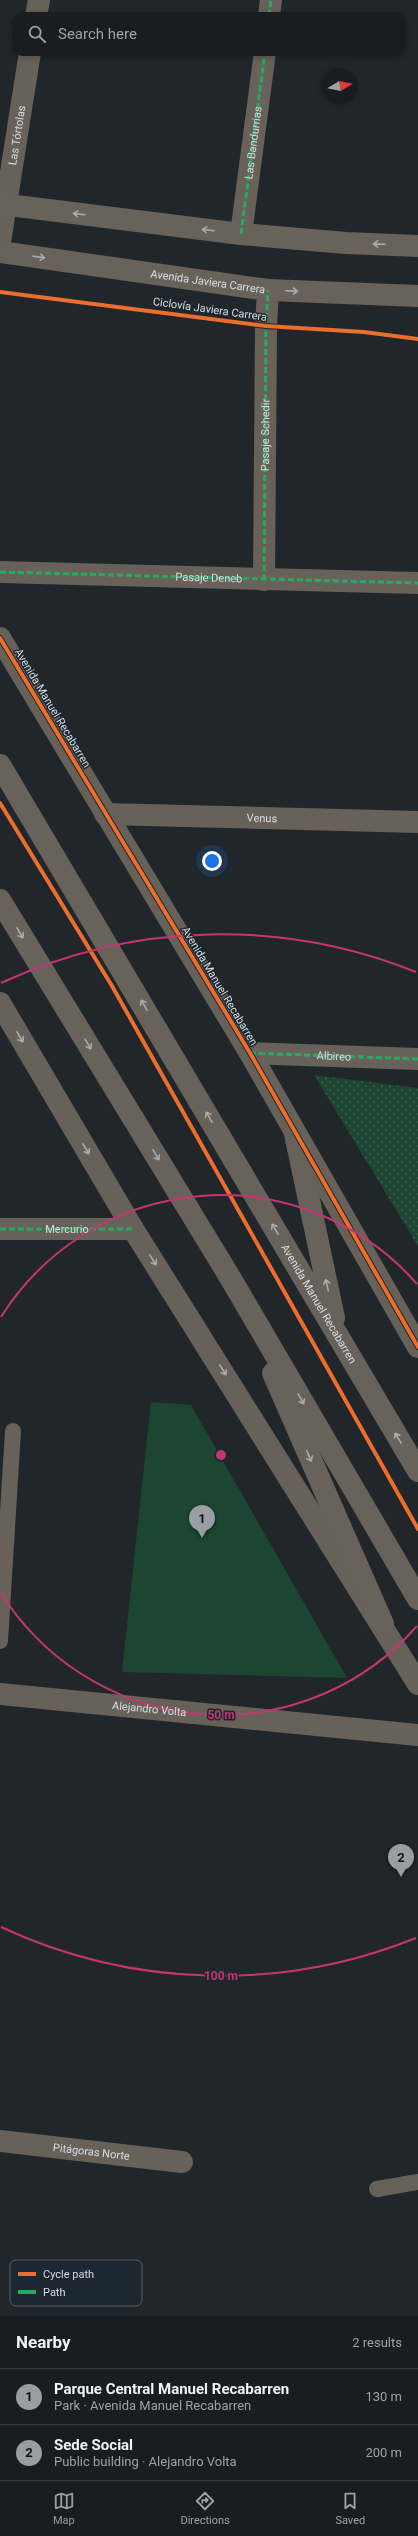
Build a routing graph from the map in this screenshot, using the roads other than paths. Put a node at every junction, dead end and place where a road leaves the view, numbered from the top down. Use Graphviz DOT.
graph roads {
  1 [pos="39,0"];
  2 [pos="271,0"];
  3 [pos="37,12"];
  4 [pos="270,12"];
  5 [pos="29,56"];
  6 [pos="264,56"];
  7 [pos="3,205"];
  8 [pos="242,234"];
  9 [pos="0,242"];
  10 [pos="418,246"];
  11 [pos="0,252"];
  12 [pos="268,290"];
  13 [pos="418,296"];
  14 [pos="0,572"];
  15 [pos="264,580"];
  16 [pos="418,583"];
  17 [pos="0,638"];
  18 [pos="0,765"];
  19 [pos="105,814"];
  20 [pos="418,822"];
  21 [pos="0,900"];
  22 [pos="0,1003"];
  23 [pos="250,1053"];
  24 [pos="418,1059"];
  25 [pos="295,1134"];
  26 [pos="0,1229"];
  27 [pos="133,1229"];
  28 [pos="231,1279"];
  29 [pos="397,1310"];
  30 [pos="418,1311"];
  31 [pos="338,1337"];
  32 [pos="418,1346"];
  33 [pos="13,1430"];
  34 [pos="418,1471"];
  35 [pos="418,1599"];
  36 [pos="383,1624"];
  37 [pos="0,1641"];
  38 [pos="418,1684"];
  39 [pos="0,1694"];
  40 [pos="418,1735"];
  41 [pos="0,2141"];
  42 [pos="182,2162"];
  43 [pos="418,2182"];
  44 [pos="377,2189"];
  1 -- 3 [label="street"];
  2 -- 4 [label="street"];
  5 -- 7 [label="street, Las Tórtolas"];
  6 -- 8 [label="street, Las Bandurrias"];
  8 -- 7 [label="main road, one-way"];
  7 -- 9 [label="street, Las Tórtolas"];
  10 -- 8 [label="main road, one-way"];
  11 -- 12 [label="main road, Avenida Javiera Carrera, one-way"];
  12 -- 13 [label="main road, Avenida Javiera Carrera, one-way"];
  12 -- 15 [label="street, Pasaje Schedir"];
  14 -- 15 [label="street, Pasaje Deneb"];
  15 -- 16 [label="street, Pasaje Deneb"];
  17 -- 19 [label="street, Avenida Manuel Recabarren"];
  31 -- 18 [label="main road, Avenida Manuel Recabarren, one-way"];
  19 -- 20 [label="street, Venus"];
  19 -- 23 [label="street, Avenida Manuel Recabarren"];
  21 -- 28 [label="main road, one-way"];
  22 -- 27 [label="street, one-way"];
  23 -- 24 [label="street, Albireo"];
  23 -- 25 [label="street, Avenida Manuel Recabarren"];
  25 -- 29 [label="street, Avenida Manuel Recabarren"];
  31 -- 25 [label="main road, one-way"];
  26 -- 27 [label="street, Mercurio"];
  27 -- 36 [label="street, one-way"];
  28 -- 35 [label="main road, one-way"];
  28 -- 36 [label="main road, one-way"];
  29 -- 30 [label="street"];
  29 -- 32 [label="street, Avenida Manuel Recabarren"];
  34 -- 31 [label="main road, Avenida Manuel Recabarren, one-way"];
  33 -- 37 [label="lane"];
  36 -- 38 [label="street"];
  39 -- 40 [label="street, Alejandro Volta"];
  41 -- 42 [label="street, Pitágoras Norte"];
  43 -- 44 [label="lane"];
}
